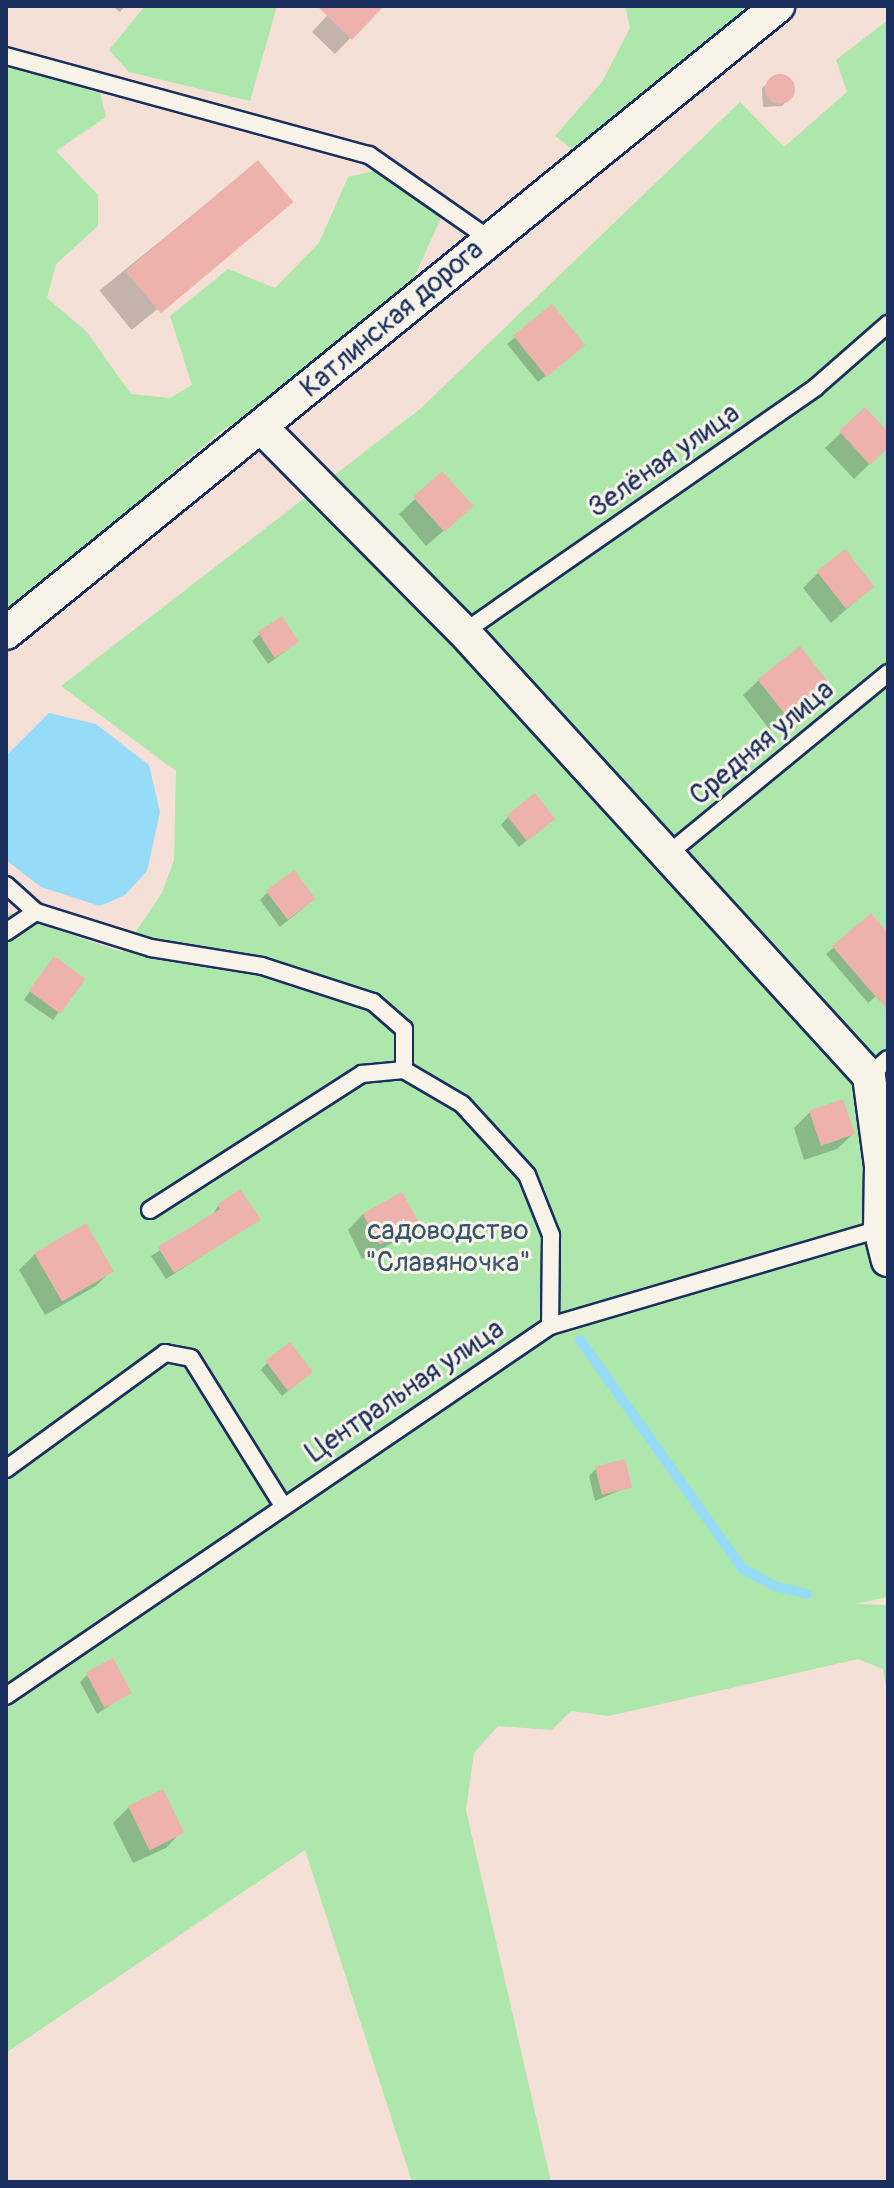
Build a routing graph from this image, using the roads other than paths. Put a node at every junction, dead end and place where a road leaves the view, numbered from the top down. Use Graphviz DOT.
graph roads {
  1 [pos="778,6"];
  2 [pos="6,56"];
  3 [pos="488,238"];
  4 [pos="888,324"];
  5 [pos="262,428"];
  6 [pos="464,632"];
  7 [pos="6,633"];
  8 [pos="888,673"];
  9 [pos="668,854"];
  10 [pos="6,885"];
  11 [pos="36,912"];
  12 [pos="6,932"];
  13 [pos="879,1067"];
  14 [pos="404,1070"];
  15 [pos="150,1210"];
  16 [pos="880,1229"];
  17 [pos="888,1260"];
  18 [pos="550,1326"];
  19 [pos="6,1469"];
  20 [pos="282,1504"];
  21 [pos="6,1696"];
  1 -- 3 [label="street, Катлинская дорога"];
  2 -- 3 [label="lane"];
  3 -- 5 [label="street, Катлинская дорога"];
  4 -- 6 [label="lane, Зелёная улица"];
  5 -- 6 [label="street"];
  5 -- 7 [label="street, Катлинская дорога"];
  6 -- 9 [label="street"];
  8 -- 9 [label="lane, Средняя улица"];
  9 -- 13 [label="street"];
  10 -- 11 [label="lane"];
  11 -- 12 [label="lane"];
  11 -- 14 [label="lane"];
  13 -- 16 [label="street"];
  14 -- 15 [label="lane"];
  14 -- 18 [label="lane"];
  16 -- 17 [label="street"];
  16 -- 18 [label="lane, Центральная улица"];
  18 -- 20 [label="lane, Центральная улица"];
  19 -- 20 [label="lane"];
  20 -- 21 [label="lane, Центральная улица"];
}
